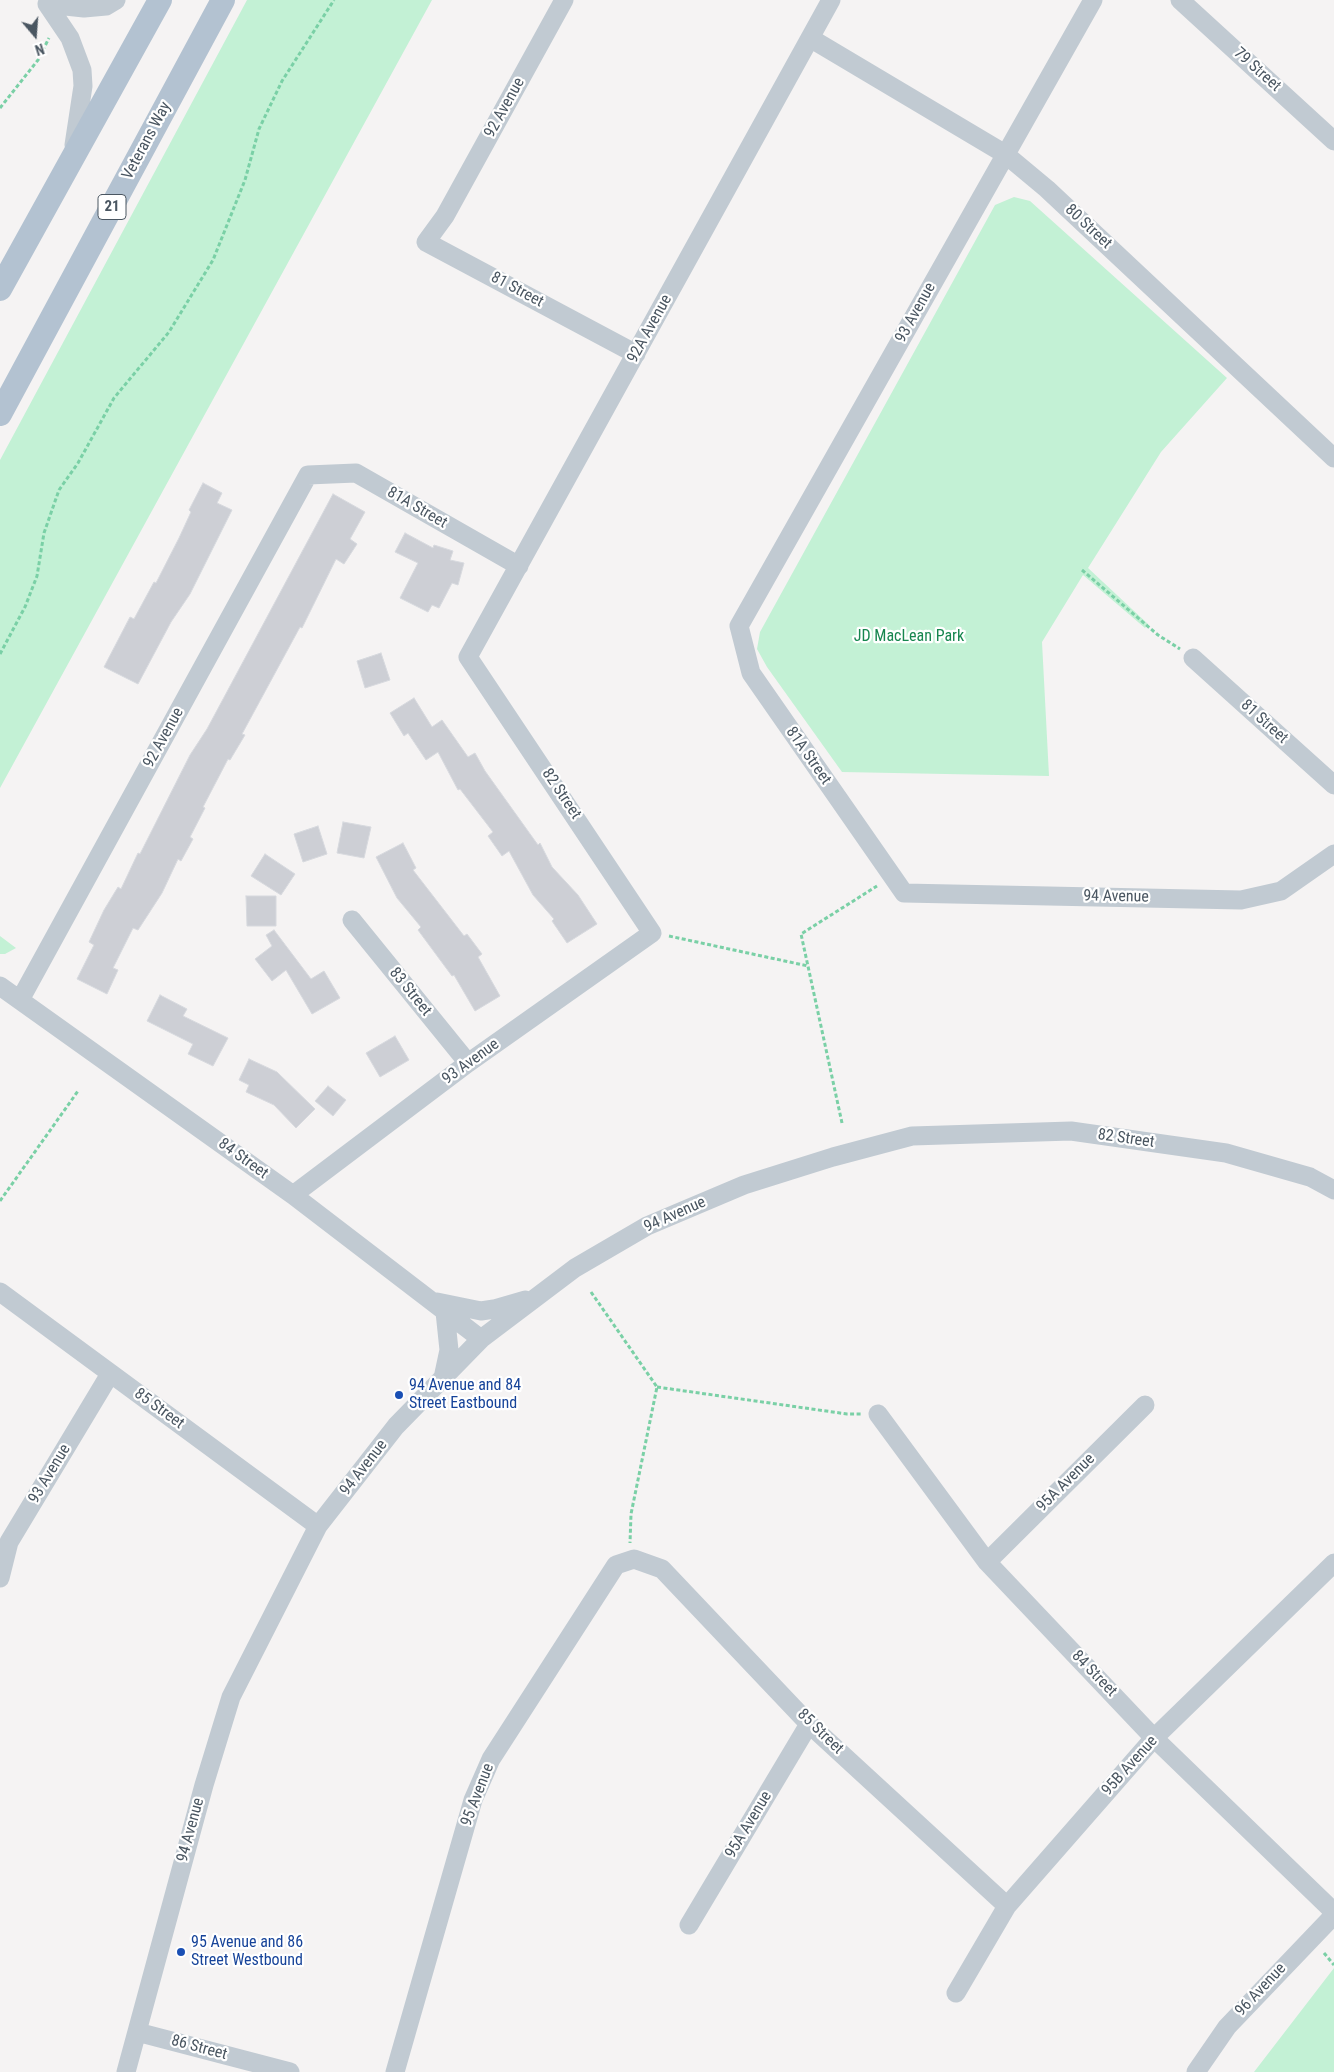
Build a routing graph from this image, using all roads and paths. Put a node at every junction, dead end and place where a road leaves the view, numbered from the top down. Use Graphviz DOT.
graph roads {
  1 [pos="116,0"];
  2 [pos="160,0"];
  3 [pos="223,0"];
  4 [pos="334,0"];
  5 [pos="564,0"];
  6 [pos="831,0"];
  7 [pos="1093,0"];
  8 [pos="1180,0"];
  9 [pos="59,20"];
  10 [pos="810,38"];
  11 [pos="0,108"];
  12 [pos="1334,141"];
  13 [pos="1005,154"];
  14 [pos="70,162"];
  15 [pos="445,216"];
  16 [pos="0,289"];
  17 [pos="636,354"];
  18 [pos="0,414"];
  19 [pos="1334,458"];
  20 [pos="308,476"];
  21 [pos="519,566"];
  22 [pos="1082,570"];
  23 [pos="739,626"];
  24 [pos="0,654"];
  25 [pos="468,657"];
  26 [pos="1193,658"];
  27 [pos="1334,785"];
  28 [pos="1334,854"];
  29 [pos="894,878"];
  30 [pos="352,920"];
  31 [pos="652,933"];
  32 [pos="808,966"];
  33 [pos="0,986"];
  34 [pos="20,1000"];
  35 [pos="468,1063"];
  36 [pos="78,1091"];
  37 [pos="842,1123"];
  38 [pos="912,1136"];
  39 [pos="1334,1190"];
  40 [pos="294,1195"];
  41 [pos="0,1201"];
  42 [pos="0,1292"];
  43 [pos="591,1292"];
  44 [pos="535,1297"];
  45 [pos="438,1307"];
  46 [pos="480,1339"];
  47 [pos="110,1374"];
  48 [pos="442,1379"];
  49 [pos="657,1387"];
  50 [pos="1145,1405"];
  51 [pos="878,1414"];
  52 [pos="318,1526"];
  53 [pos="632,1560"];
  54 [pos="987,1562"];
  55 [pos="1334,1563"];
  56 [pos="0,1578"];
  57 [pos="809,1724"];
  58 [pos="1154,1738"];
  59 [pos="1008,1906"];
  60 [pos="1334,1913"];
  61 [pos="689,1925"];
  62 [pos="1325,1952"];
  63 [pos="1334,1965"];
  64 [pos="956,1993"];
  65 [pos="137,2032"];
  66 [pos="126,2072"];
  67 [pos="290,2072"];
  68 [pos="395,2072"];
  69 [pos="1196,2072"];
  1 -- 9 [label="street"];
  2 -- 14 [label="main road"];
  3 -- 18 [label="main road, Veterans Way / 21"];
  4 -- 24 [label="path"];
  5 -- 15 [label="street, 92 Avenue"];
  6 -- 10 [label="street, 92A Avenue"];
  7 -- 13 [label="street, 93 Avenue"];
  8 -- 12 [label="street, 79 Street"];
  9 -- 11 [label="path"];
  9 -- 14 [label="street"];
  10 -- 13 [label="street, 80 Street"];
  10 -- 17 [label="street, 92A Avenue"];
  13 -- 19 [label="street, 80 Street"];
  13 -- 23 [label="street, 93 Avenue"];
  14 -- 16 [label="main road"];
  15 -- 17 [label="street, 81 Street"];
  17 -- 21 [label="street, 92A Avenue"];
  20 -- 21 [label="street, 81A Street"];
  20 -- 34 [label="street, 92 Avenue"];
  21 -- 25 [label="street, 92A Avenue"];
  22 -- 26 [label="path"];
  23 -- 29 [label="street, 81A Street"];
  25 -- 31 [label="street, 82 Street"];
  26 -- 27 [label="street, 81 Street"];
  28 -- 29 [label="street, 94 Avenue"];
  29 -- 32 [label="path"];
  30 -- 35 [label="street, 83 Street"];
  31 -- 32 [label="path"];
  31 -- 35 [label="street, 93 Avenue"];
  32 -- 37 [label="path"];
  33 -- 34 [label="street, 84 Street"];
  34 -- 40 [label="street, 84 Street"];
  35 -- 40 [label="street, 93 Avenue"];
  36 -- 41 [label="path"];
  38 -- 39 [label="street, 82 Street"];
  38 -- 44 [label="street, 94 Avenue"];
  40 -- 45 [label="street, 84 Street"];
  42 -- 47 [label="street, 85 Street"];
  43 -- 49 [label="path"];
  44 -- 45 [label="street"];
  44 -- 46 [label="street, 94 Avenue"];
  45 -- 46 [label="street, 84 Street"];
  45 -- 48 [label="street"];
  46 -- 48 [label="street, 94 Avenue"];
  47 -- 52 [label="street, 85 Street"];
  47 -- 56 [label="street, 93 Avenue"];
  48 -- 52 [label="street, 94 Avenue"];
  49 -- 51 [label="path"];
  49 -- 53 [label="path"];
  50 -- 54 [label="street, 95A Avenue"];
  51 -- 54 [label="street, 84 Street"];
  52 -- 65 [label="street, 94 Avenue"];
  53 -- 57 [label="street, 85 Street"];
  53 -- 68 [label="street, 95 Avenue"];
  54 -- 58 [label="street, 84 Street"];
  55 -- 58 [label="street, 95B Avenue"];
  57 -- 59 [label="street, 85 Street"];
  57 -- 61 [label="street, 95A Avenue"];
  58 -- 59 [label="street, 95B Avenue"];
  58 -- 60 [label="street, 84 Street"];
  59 -- 64 [label="street, 95B Avenue"];
  60 -- 69 [label="street, 96 Avenue"];
  62 -- 63 [label="path"];
  65 -- 66 [label="street, 94 Avenue"];
  65 -- 67 [label="street, 86 Street"];
}
